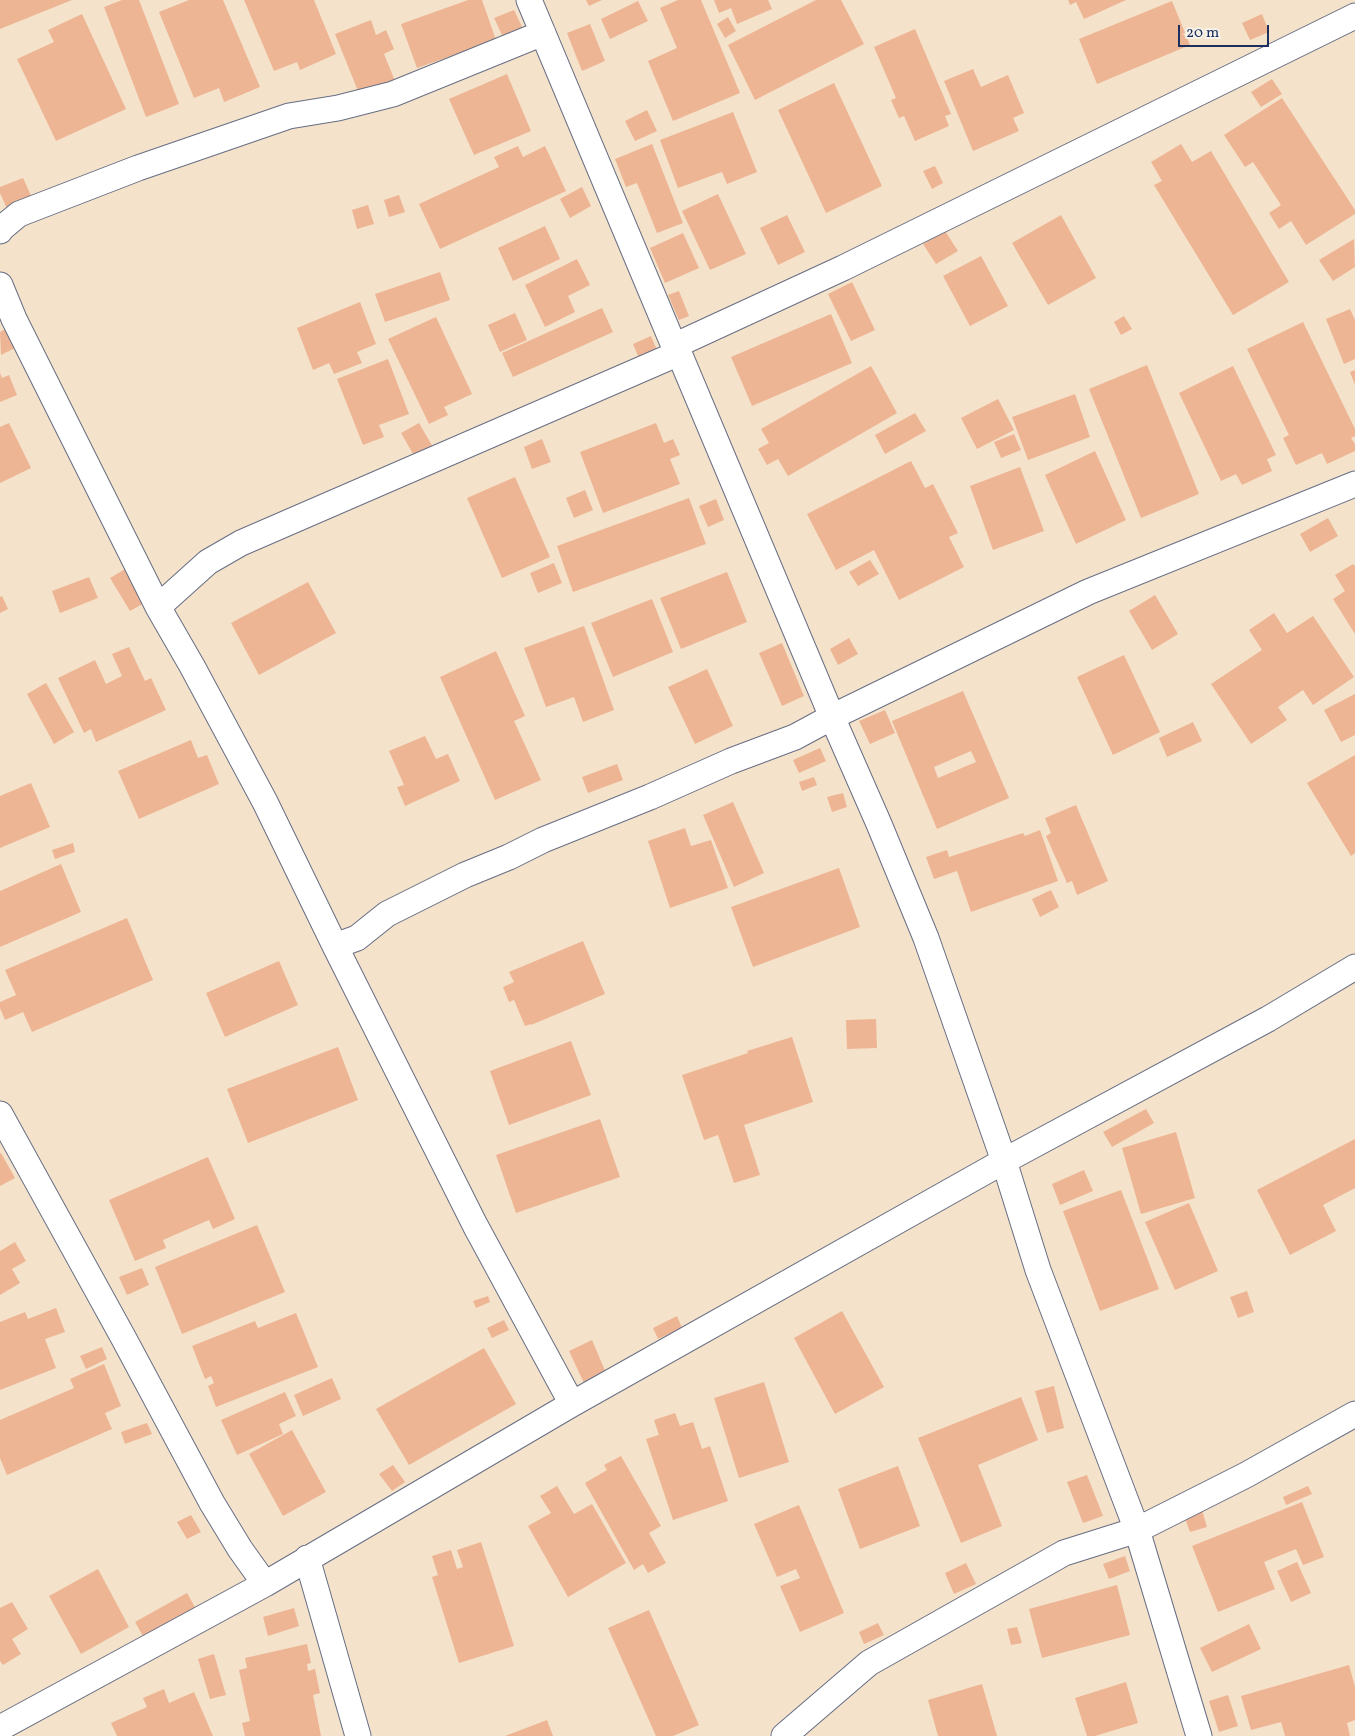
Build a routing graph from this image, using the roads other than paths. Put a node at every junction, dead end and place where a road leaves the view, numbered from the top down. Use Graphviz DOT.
graph roads {
  1 [pos="529,0"];
  2 [pos="1355,16"];
  3 [pos="543,33"];
  4 [pos="0,231"];
  5 [pos="0,285"];
  6 [pos="677,349"];
  7 [pos="1355,484"];
  8 [pos="158,607"];
  9 [pos="832,717"];
  10 [pos="335,946"];
  11 [pos="1355,966"];
  12 [pos="0,1114"];
  13 [pos="1004,1161"];
  14 [pos="572,1404"];
  15 [pos="1355,1414"];
  16 [pos="1136,1530"];
  17 [pos="308,1558"];
  18 [pos="265,1584"];
  19 [pos="0,1728"];
  20 [pos="358,1736"];
  21 [pos="784,1736"];
  22 [pos="1199,1736"];
  1 -- 3 [label="street"];
  2 -- 6 [label="street"];
  3 -- 4 [label="street"];
  3 -- 6 [label="street"];
  5 -- 8 [label="street"];
  6 -- 8 [label="street"];
  6 -- 9 [label="street"];
  7 -- 9 [label="street"];
  8 -- 10 [label="street"];
  9 -- 10 [label="street"];
  9 -- 13 [label="street"];
  10 -- 14 [label="street"];
  11 -- 13 [label="street"];
  12 -- 18 [label="street"];
  13 -- 14 [label="street"];
  13 -- 16 [label="street"];
  14 -- 17 [label="street"];
  15 -- 16 [label="street"];
  16 -- 21 [label="street"];
  16 -- 22 [label="street"];
  17 -- 18 [label="street"];
  17 -- 20 [label="street"];
  18 -- 19 [label="street"];
}
